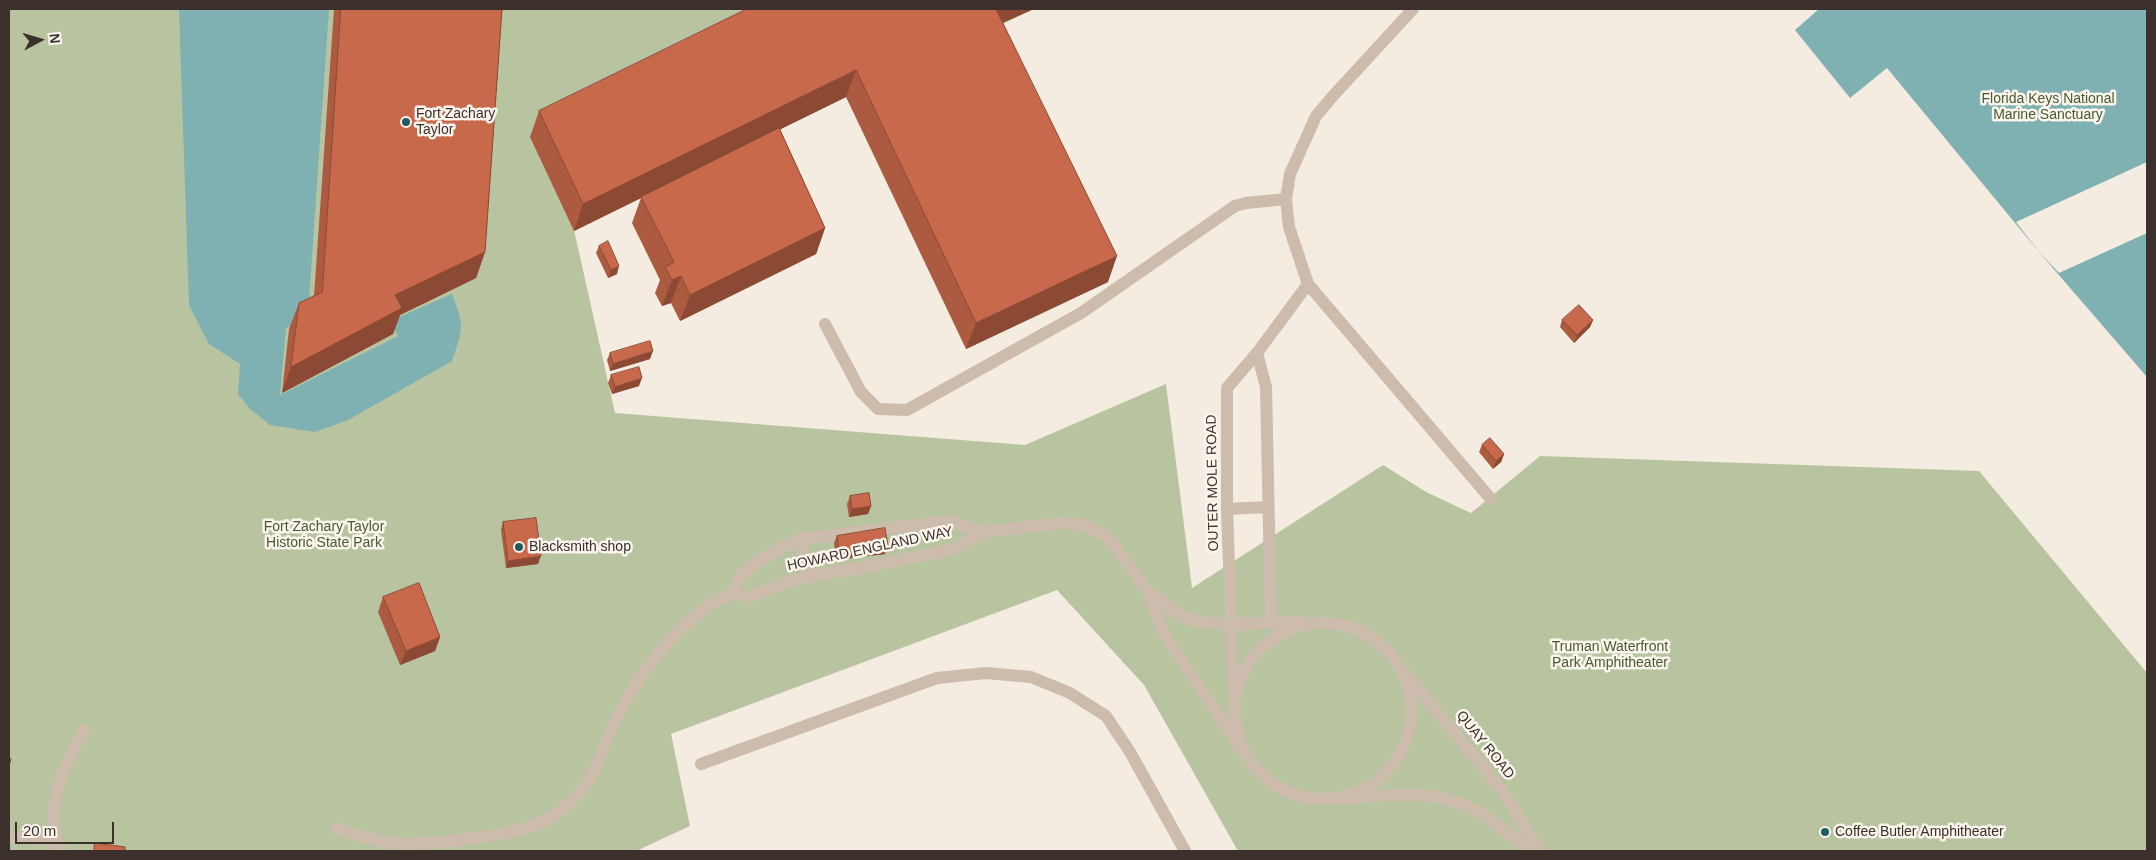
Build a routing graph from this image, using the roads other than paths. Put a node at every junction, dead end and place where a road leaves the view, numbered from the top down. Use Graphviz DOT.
graph roads {
  1 [pos="1413,9"];
  2 [pos="1286,199"];
  3 [pos="1308,284"];
  4 [pos="825,324"];
  5 [pos="1257,353"];
  6 [pos="1490,498"];
  7 [pos="1268,507"];
  8 [pos="1227,509"];
  9 [pos="984,532"];
  10 [pos="800,539"];
  11 [pos="809,576"];
  12 [pos="1147,590"];
  13 [pos="732,593"];
  14 [pos="1270,622"];
  15 [pos="1321,622"];
  16 [pos="1231,623"];
  17 [pos="1398,664"];
  18 [pos="1234,702"];
  19 [pos="85,730"];
  20 [pos="1244,753"];
  21 [pos="700,764"];
  22 [pos="1330,800"];
  23 [pos="336,828"];
  24 [pos="9,837"];
  25 [pos="58,845"];
  26 [pos="1185,851"];
  27 [pos="1531,851"];
  28 [pos="1540,851"];
  1 -- 2 [label="street"];
  2 -- 3 [label="street"];
  2 -- 4 [label="street"];
  3 -- 5 [label="street, OUTER MOLE ROAD"];
  3 -- 6 [label="street"];
  5 -- 7 [label="street"];
  5 -- 8 [label="street, OUTER MOLE ROAD"];
  7 -- 8 [label="street"];
  7 -- 14 [label="street"];
  8 -- 16 [label="street, OUTER MOLE ROAD"];
  9 -- 10 [label="street, HOWARD ENGLAND WAY"];
  9 -- 11 [label="street, HOWARD ENGLAND WAY"];
  9 -- 12 [label="street, HOWARD ENGLAND WAY"];
  10 -- 11 [label="street"];
  10 -- 13 [label="street, HOWARD ENGLAND WAY"];
  11 -- 13 [label="street, HOWARD ENGLAND WAY"];
  12 -- 16 [label="street"];
  12 -- 20 [label="street"];
  13 -- 23 [label="street, HOWARD ENGLAND WAY"];
  14 -- 15 [label="street"];
  14 -- 16 [label="street"];
  15 -- 17 [label="street"];
  15 -- 18 [label="street"];
  16 -- 18 [label="street, OUTER MOLE ROAD"];
  17 -- 22 [label="street"];
  17 -- 28 [label="street, QUAY ROAD"];
  18 -- 20 [label="street"];
  19 -- 25 [label="street"];
  20 -- 22 [label="street"];
  21 -- 26 [label="street"];
  22 -- 27 [label="street"];
  24 -- 25 [label="street"];
}
